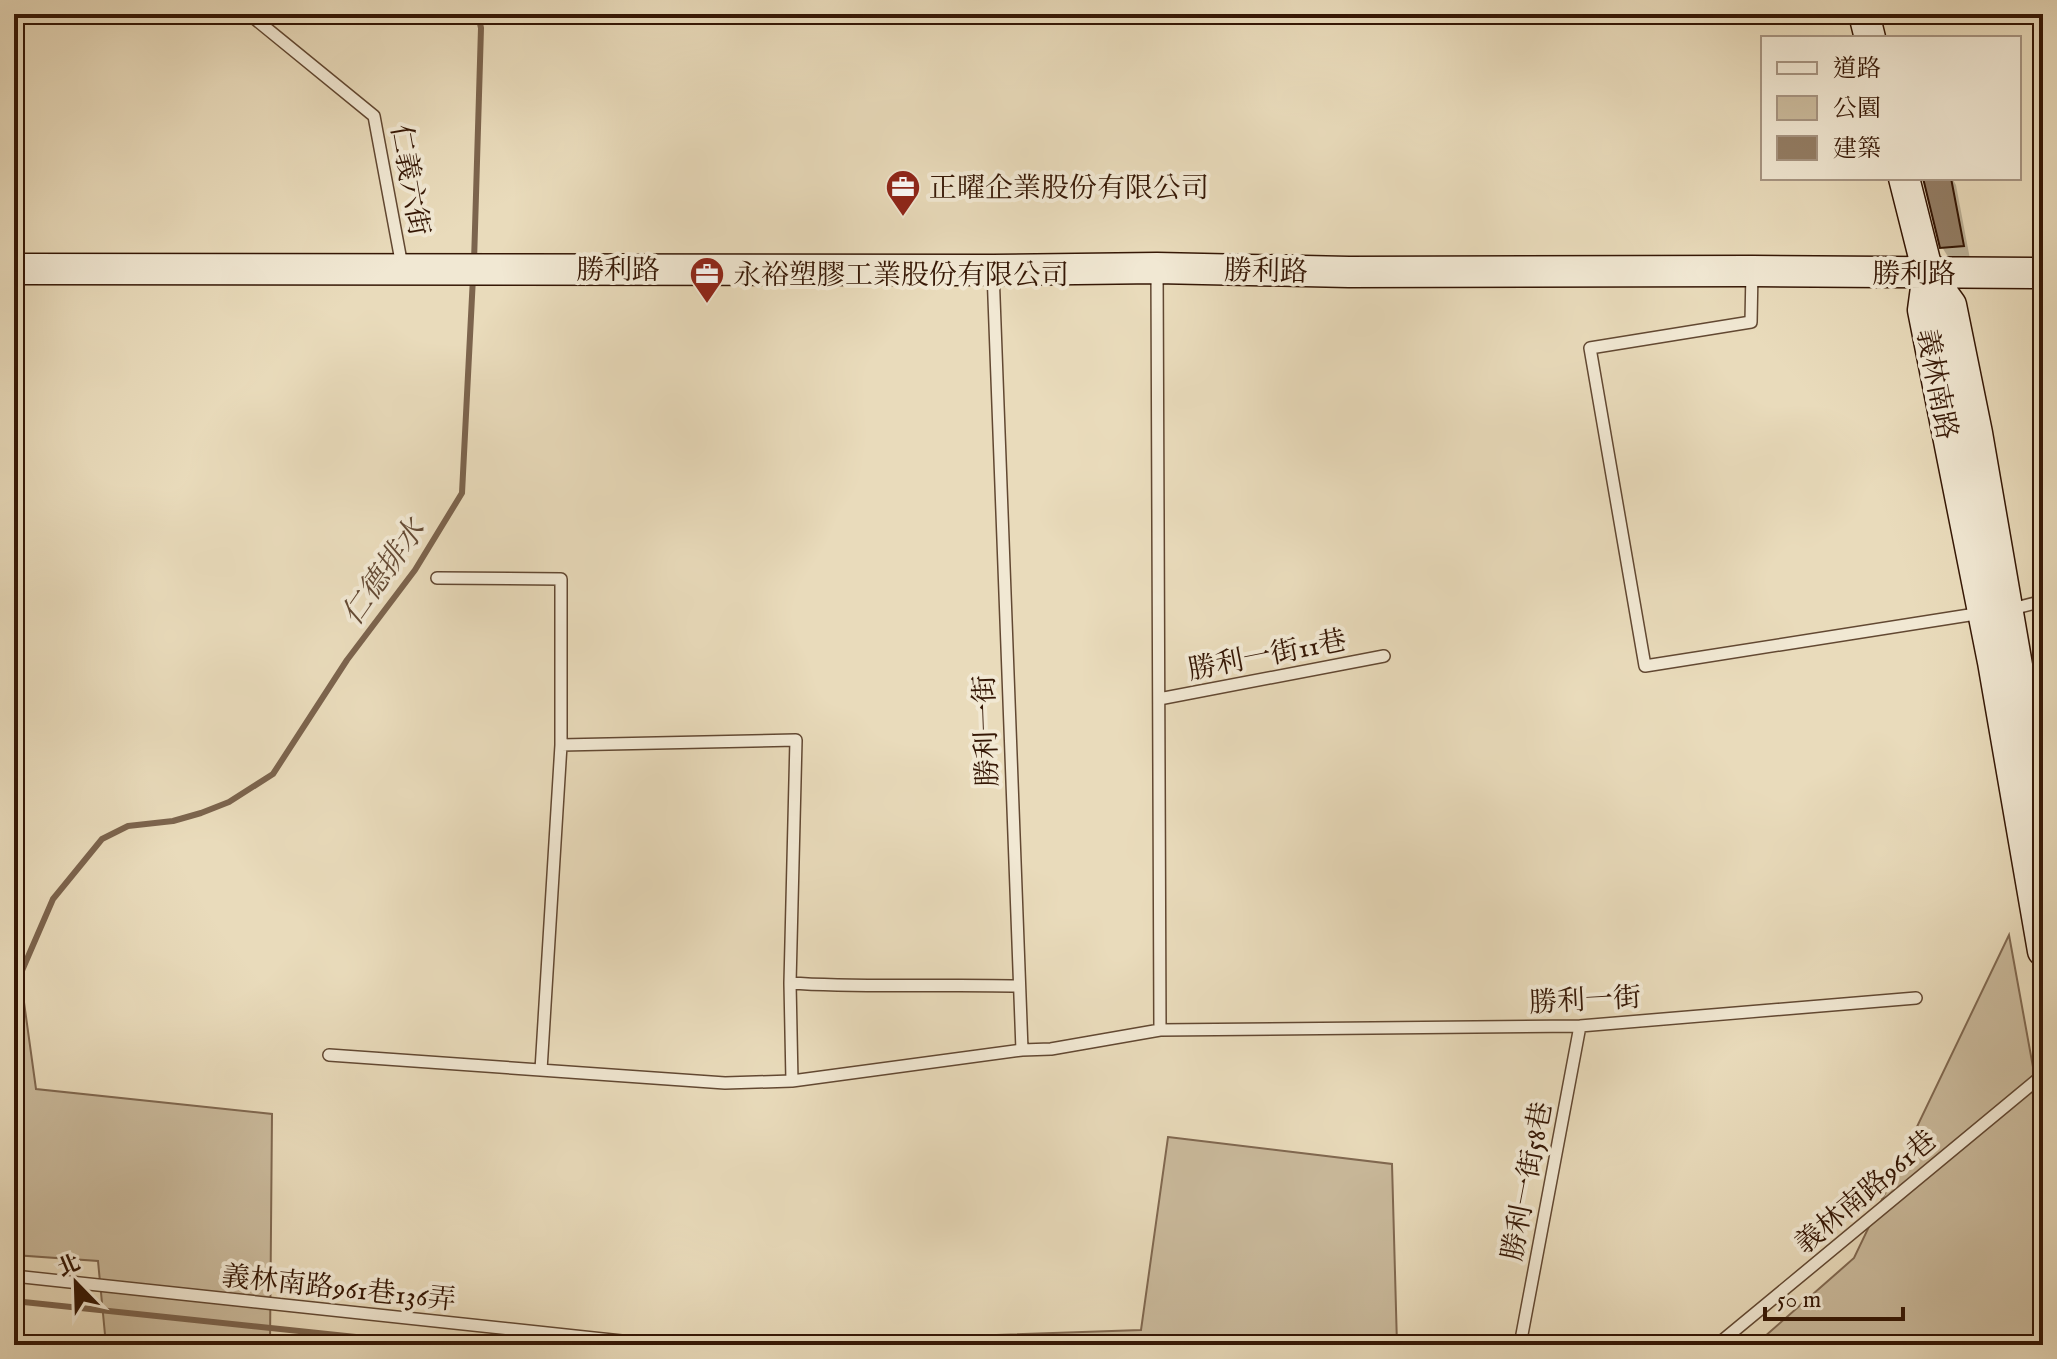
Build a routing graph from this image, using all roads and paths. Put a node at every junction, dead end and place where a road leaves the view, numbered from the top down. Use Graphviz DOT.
graph roads {
  1 [pos="249,14"];
  2 [pos="1864,14"];
  3 [pos="1870,36"];
  4 [pos="1905,180"];
  5 [pos="1157,268"];
  6 [pos="14,269"];
  7 [pos="993,270"];
  8 [pos="403,271"];
  9 [pos="1752,271"];
  10 [pos="1928,273"];
  11 [pos="2043,273"];
  12 [pos="437,578"];
  13 [pos="2043,601"];
  14 [pos="1995,612"];
  15 [pos="1384,656"];
  16 [pos="1159,699"];
  17 [pos="2034,718"];
  18 [pos="561,745"];
  19 [pos="2043,816"];
  20 [pos="2043,951"];
  21 [pos="790,983"];
  22 [pos="1018,986"];
  23 [pos="1916,998"];
  24 [pos="1580,1026"];
  25 [pos="1160,1030"];
  26 [pos="1022,1050"];
  27 [pos="329,1055"];
  28 [pos="541,1070"];
  29 [pos="2043,1075"];
  30 [pos="792,1081"];
  31 [pos="14,1276"];
  32 [pos="659,1345"];
  33 [pos="1520,1345"];
  34 [pos="1717,1345"];
  1 -- 8 [label="lane, 仁義六街"];
  2 -- 3 [label="street"];
  4 -- 10 [label="street"];
  5 -- 7 [label="street, 勝利路"];
  5 -- 9 [label="street, 勝利路"];
  5 -- 16 [label="lane"];
  6 -- 8 [label="street"];
  7 -- 8 [label="street, 勝利路"];
  7 -- 22 [label="lane, 勝利一街"];
  9 -- 10 [label="street, 勝利路"];
  9 -- 14 [label="lane"];
  10 -- 11 [label="street, 勝利路"];
  10 -- 14 [label="street, 義林南路"];
  12 -- 18 [label="lane"];
  13 -- 14 [label="lane"];
  14 -- 17 [label="street, 義林南路"];
  14 -- 20 [label="street, 義林南路"];
  15 -- 16 [label="lane, 勝利一街11巷"];
  16 -- 25 [label="lane"];
  17 -- 19 [label="street, 義林南路"];
  18 -- 21 [label="lane"];
  18 -- 28 [label="lane"];
  21 -- 22 [label="lane"];
  21 -- 30 [label="lane"];
  22 -- 26 [label="lane, 勝利一街"];
  23 -- 24 [label="lane, 勝利一街"];
  24 -- 25 [label="lane, 勝利一街"];
  24 -- 33 [label="lane, 勝利一街58巷"];
  25 -- 26 [label="lane, 勝利一街"];
  26 -- 30 [label="lane"];
  27 -- 28 [label="lane"];
  28 -- 30 [label="lane"];
  29 -- 34 [label="lane, 義林南路961巷"];
  31 -- 32 [label="lane, 義林南路961巷136弄"];
}
